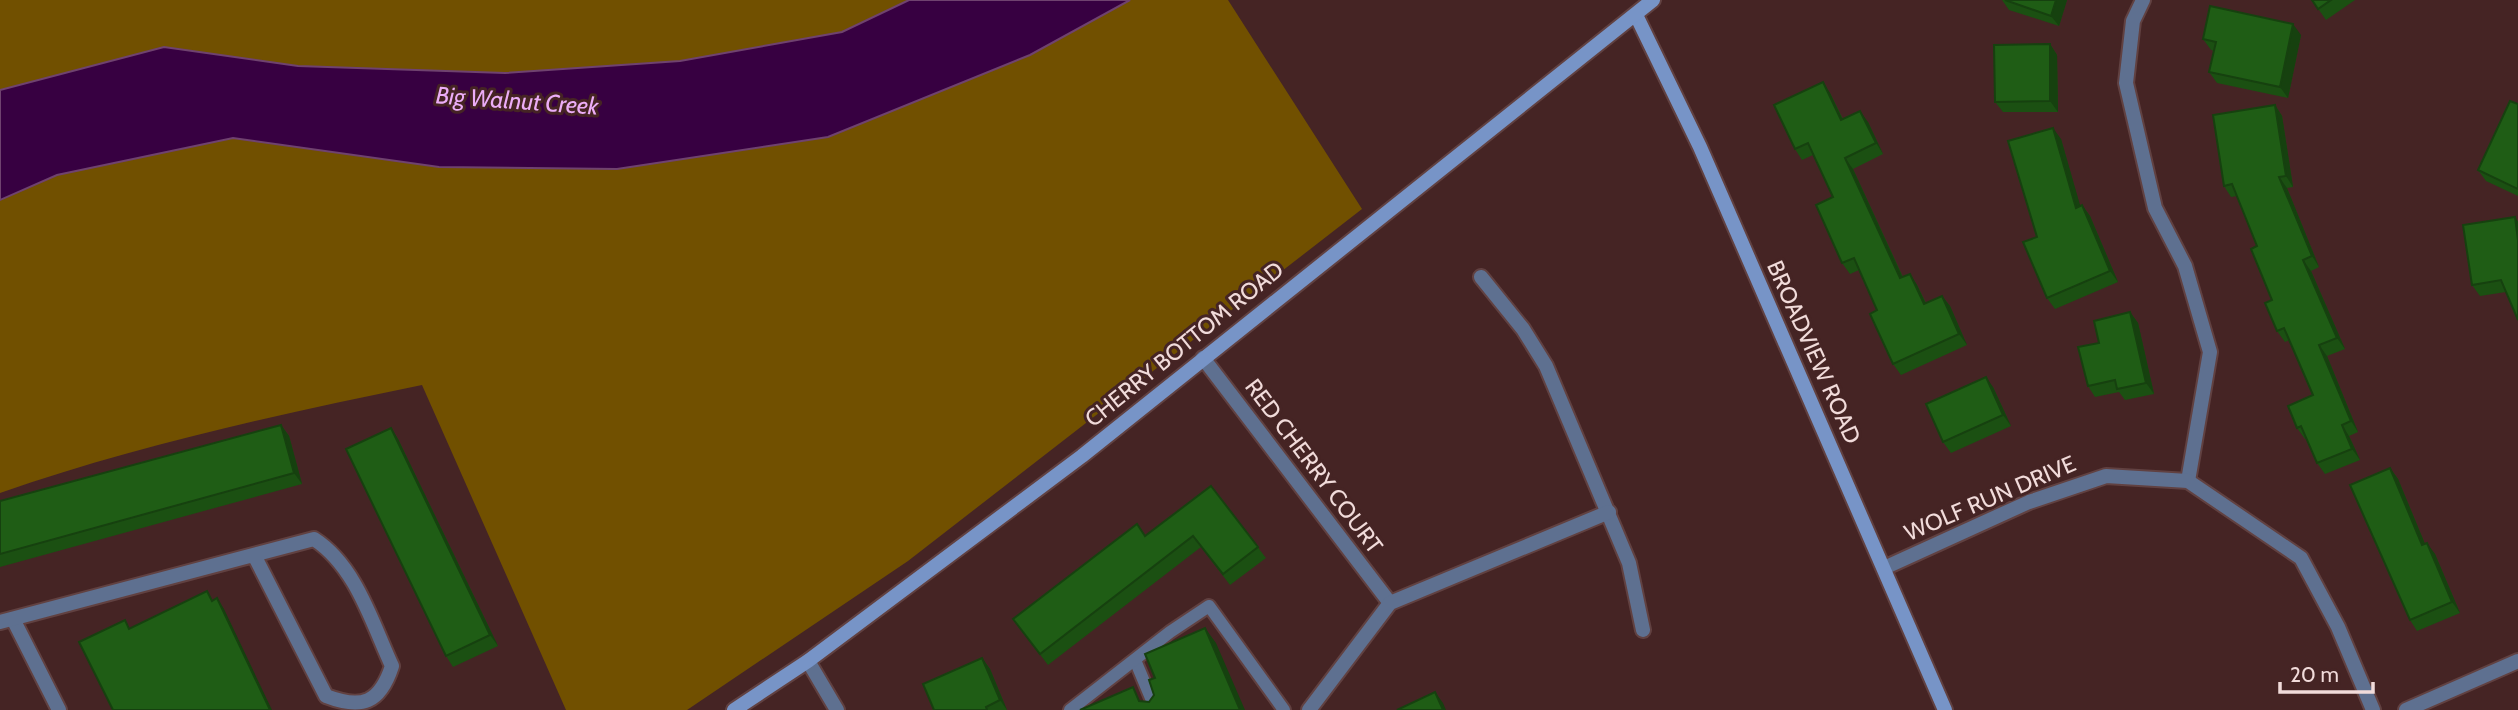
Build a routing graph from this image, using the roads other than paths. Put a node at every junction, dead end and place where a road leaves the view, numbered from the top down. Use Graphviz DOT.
graph roads {
  1 [pos="1653,0"];
  2 [pos="2143,0"];
  3 [pos="1636,15"];
  4 [pos="1481,277"];
  5 [pos="1203,358"];
  6 [pos="2188,481"];
  7 [pos="1609,512"];
  8 [pos="254,555"];
  9 [pos="1884,568"];
  10 [pos="1390,603"];
  11 [pos="7,621"];
  12 [pos="1643,630"];
  13 [pos="1135,660"];
  14 [pos="807,661"];
  15 [pos="2518,662"];
  16 [pos="59,710"];
  17 [pos="734,710"];
  18 [pos="837,710"];
  19 [pos="1070,710"];
  20 [pos="1156,710"];
  21 [pos="1284,710"];
  22 [pos="1310,710"];
  23 [pos="1945,710"];
  24 [pos="2373,710"];
  25 [pos="2406,710"];
  1 -- 3 [label="main road, CHERRY BOTTOM ROAD"];
  2 -- 6 [label="street"];
  3 -- 5 [label="main road, CHERRY BOTTOM ROAD"];
  3 -- 9 [label="main road, BROADVIEW ROAD"];
  4 -- 7 [label="street"];
  5 -- 10 [label="street, RED CHERRY COURT"];
  5 -- 14 [label="main road, CHERRY BOTTOM ROAD"];
  6 -- 9 [label="street, WOLF RUN DRIVE"];
  6 -- 24 [label="street"];
  7 -- 10 [label="street"];
  7 -- 12 [label="street"];
  8 -- 8 [label="street"];
  8 -- 11 [label="street"];
  9 -- 23 [label="main road, BROADVIEW ROAD"];
  10 -- 22 [label="street"];
  11 -- 16 [label="street"];
  13 -- 19 [label="lane"];
  13 -- 20 [label="lane"];
  13 -- 21 [label="lane"];
  14 -- 17 [label="main road, CHERRY BOTTOM ROAD"];
  14 -- 18 [label="street"];
  15 -- 25 [label="street"];
}
